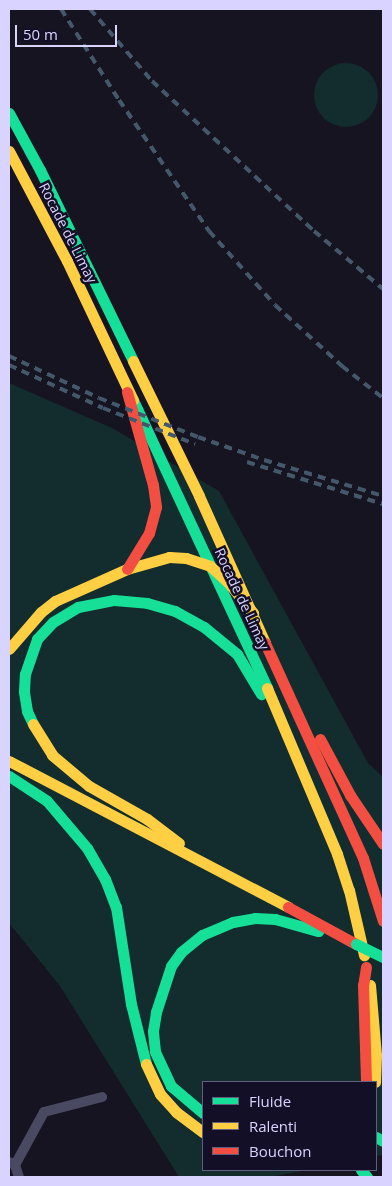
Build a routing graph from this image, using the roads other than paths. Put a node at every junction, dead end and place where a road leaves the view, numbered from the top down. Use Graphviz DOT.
graph roads {
  1 [pos="9,113"];
  2 [pos="9,151"];
  3 [pos="128,392"];
  4 [pos="210,566"];
  5 [pos="127,569"];
  6 [pos="253,613"];
  7 [pos="9,649"];
  8 [pos="274,660"];
  9 [pos="9,761"];
  10 [pos="303,770"];
  11 [pos="9,776"];
  12 [pos="383,844"];
  13 [pos="201,860"];
  14 [pos="383,921"];
  15 [pos="351,941"];
  16 [pos="383,957"];
  17 [pos="366,967"];
  18 [pos="366,1081"];
  19 [pos="375,1081"];
  20 [pos="102,1097"];
  21 [pos="202,1112"];
  22 [pos="202,1131"];
  23 [pos="12,1164"];
  24 [pos="19,1177"];
  1 -- 6 [label="main road, Rocade de Limay"];
  2 -- 3 [label="main road, Rocade de Limay"];
  3 -- 4 [label="main road, Rocade de Limay"];
  3 -- 5 [label="main road"];
  4 -- 5 [label="main road"];
  4 -- 6 [label="main road"];
  4 -- 10 [label="main road, Rocade de Limay"];
  5 -- 7 [label="main road"];
  6 -- 8 [label="main road, Rocade de Limay"];
  8 -- 12 [label="main road"];
  8 -- 14 [label="main road, Rocade de Limay"];
  9 -- 13 [label="main road"];
  10 -- 13 [label="main road"];
  10 -- 17 [label="main road, Rocade de Limay"];
  11 -- 22 [label="main road"];
  13 -- 15 [label="main road"];
  15 -- 16 [label="main road, bridge"];
  15 -- 21 [label="main road"];
  17 -- 18 [label="main road"];
  17 -- 19 [label="main road, Rocade de Limay"];
  20 -- 23 [label="street"];
  23 -- 24 [label="street"];
}
